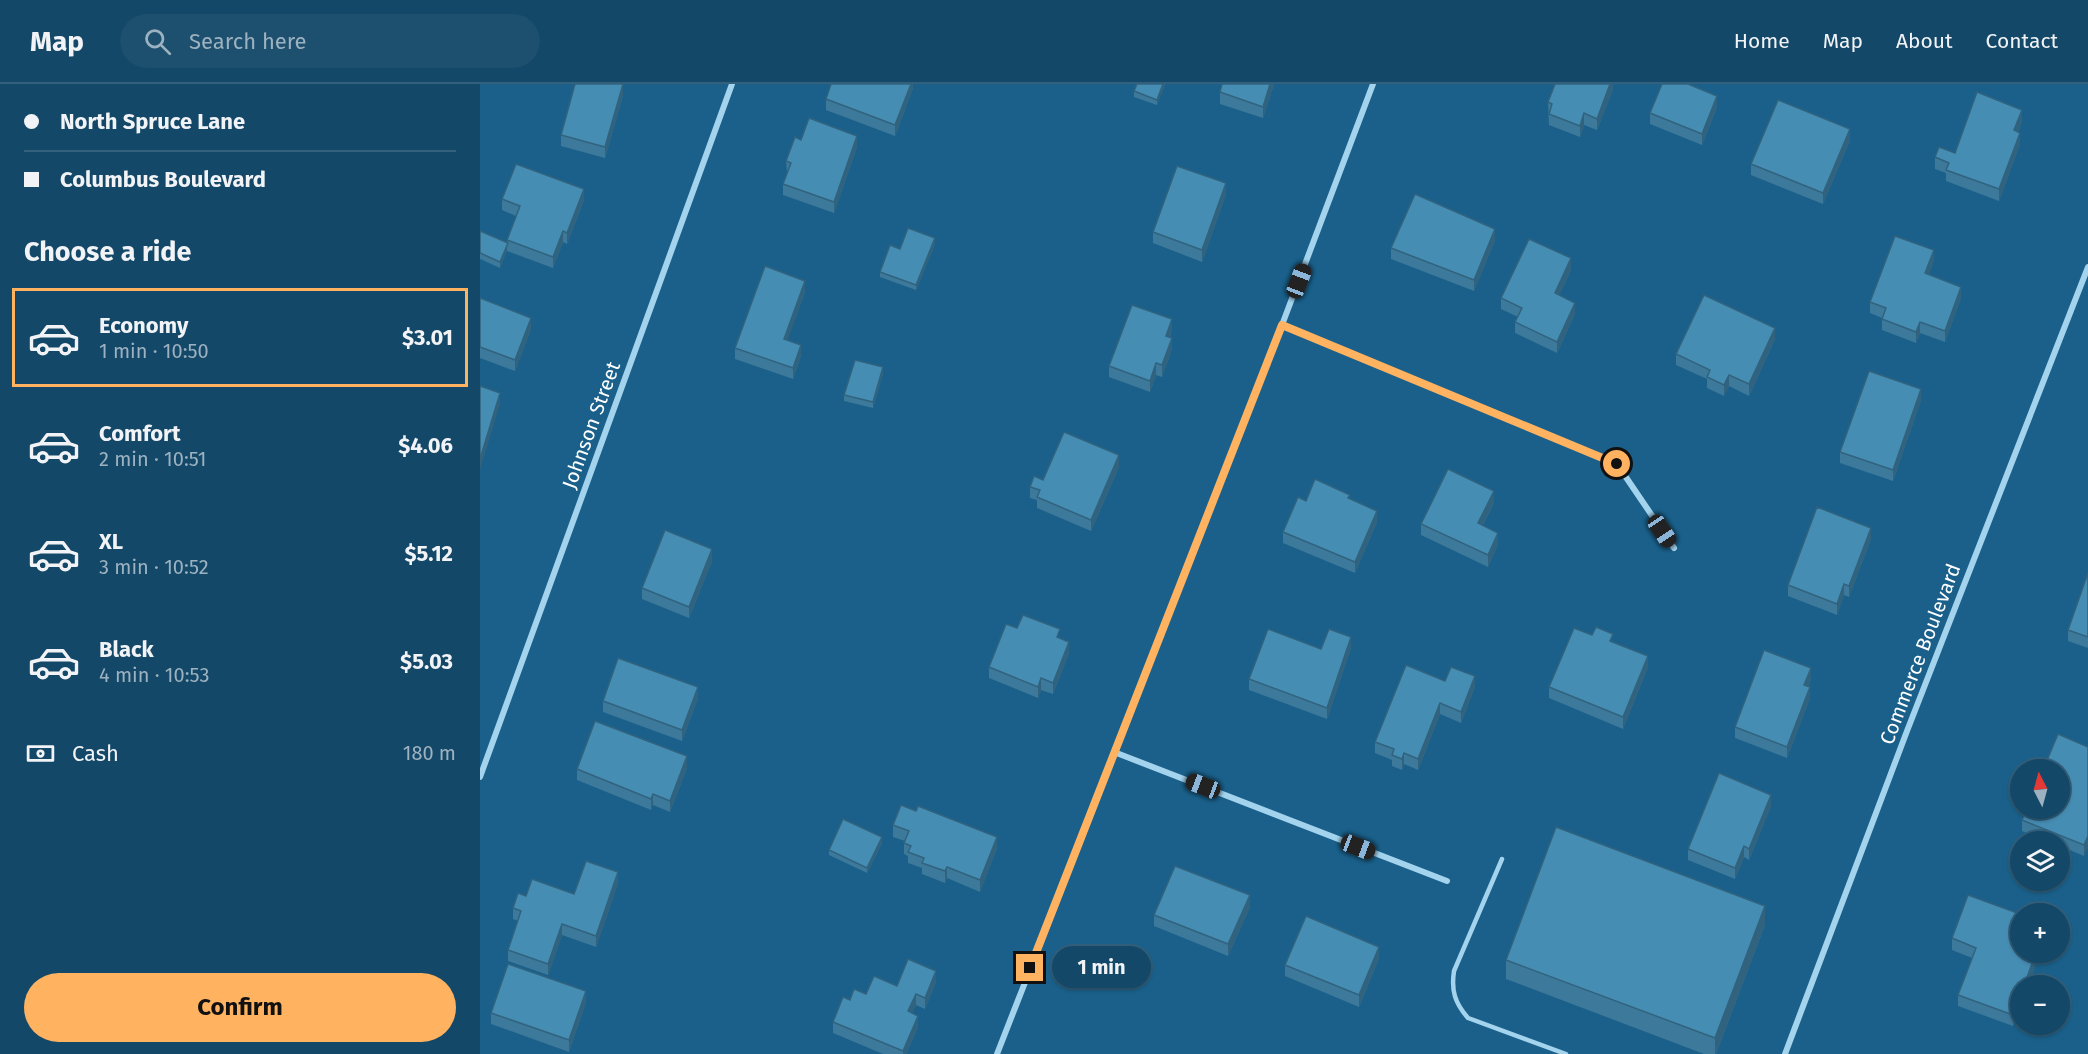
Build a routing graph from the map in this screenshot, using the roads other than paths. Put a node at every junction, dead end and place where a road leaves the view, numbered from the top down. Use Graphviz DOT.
graph roads {
  1 [pos="732,84"];
  2 [pos="1373,84"];
  3 [pos="2088,267"];
  4 [pos="1282,325"];
  5 [pos="1674,548"];
  6 [pos="1114,752"];
  7 [pos="480,777"];
  8 [pos="1502,859"];
  9 [pos="1447,881"];
  10 [pos="997,1054"];
  11 [pos="1566,1054"];
  12 [pos="1785,1054"];
  1 -- 7 [label="street, Johnson Street"];
  2 -- 4 [label="street"];
  3 -- 12 [label="street, Commerce Boulevard"];
  4 -- 5 [label="street"];
  4 -- 6 [label="street"];
  6 -- 9 [label="street"];
  6 -- 10 [label="street"];
  8 -- 11 [label="lane"];
}
